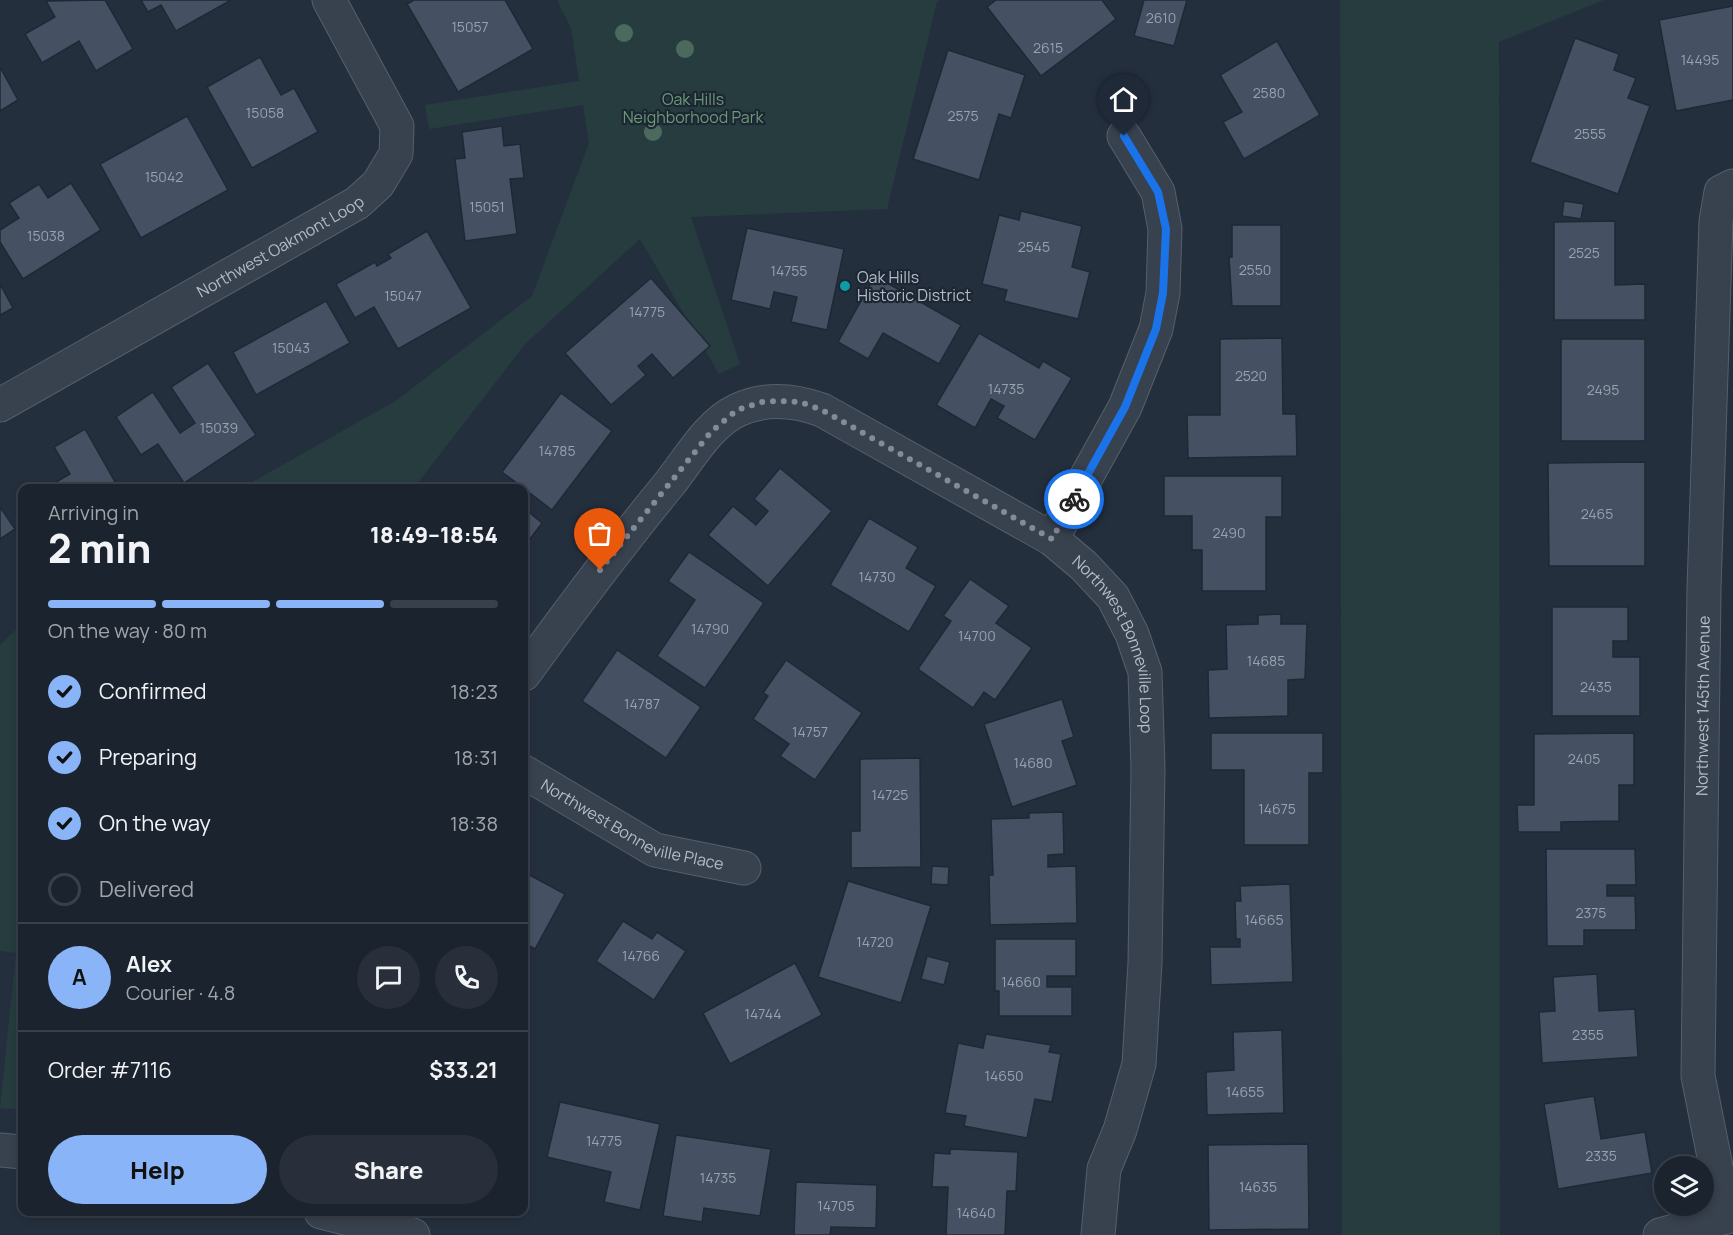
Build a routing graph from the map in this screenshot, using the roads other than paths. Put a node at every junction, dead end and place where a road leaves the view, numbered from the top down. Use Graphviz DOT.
graph roads {
  1 [pos="329,0"];
  2 [pos="1124,136"];
  3 [pos="1727,189"];
  4 [pos="0,405"];
  5 [pos="1052,539"];
  6 [pos="528,669"];
  7 [pos="528,774"];
  8 [pos="744,868"];
  9 [pos="0,1150"];
  10 [pos="18,1152"];
  11 [pos="337,1216"];
  12 [pos="1729,1216"];
  13 [pos="412,1235"];
  14 [pos="1098,1235"];
  15 [pos="1660,1235"];
  1 -- 4 [label="street, Northwest Oakmont Loop"];
  2 -- 5 [label="street"];
  3 -- 12 [label="street, Northwest 145th Avenue"];
  5 -- 6 [label="street, Northwest Bonneville Loop"];
  5 -- 14 [label="street, Northwest Bonneville Loop"];
  7 -- 8 [label="street, Northwest Bonneville Place"];
  9 -- 10 [label="street"];
  11 -- 13 [label="street"];
  12 -- 15 [label="street"];
}
